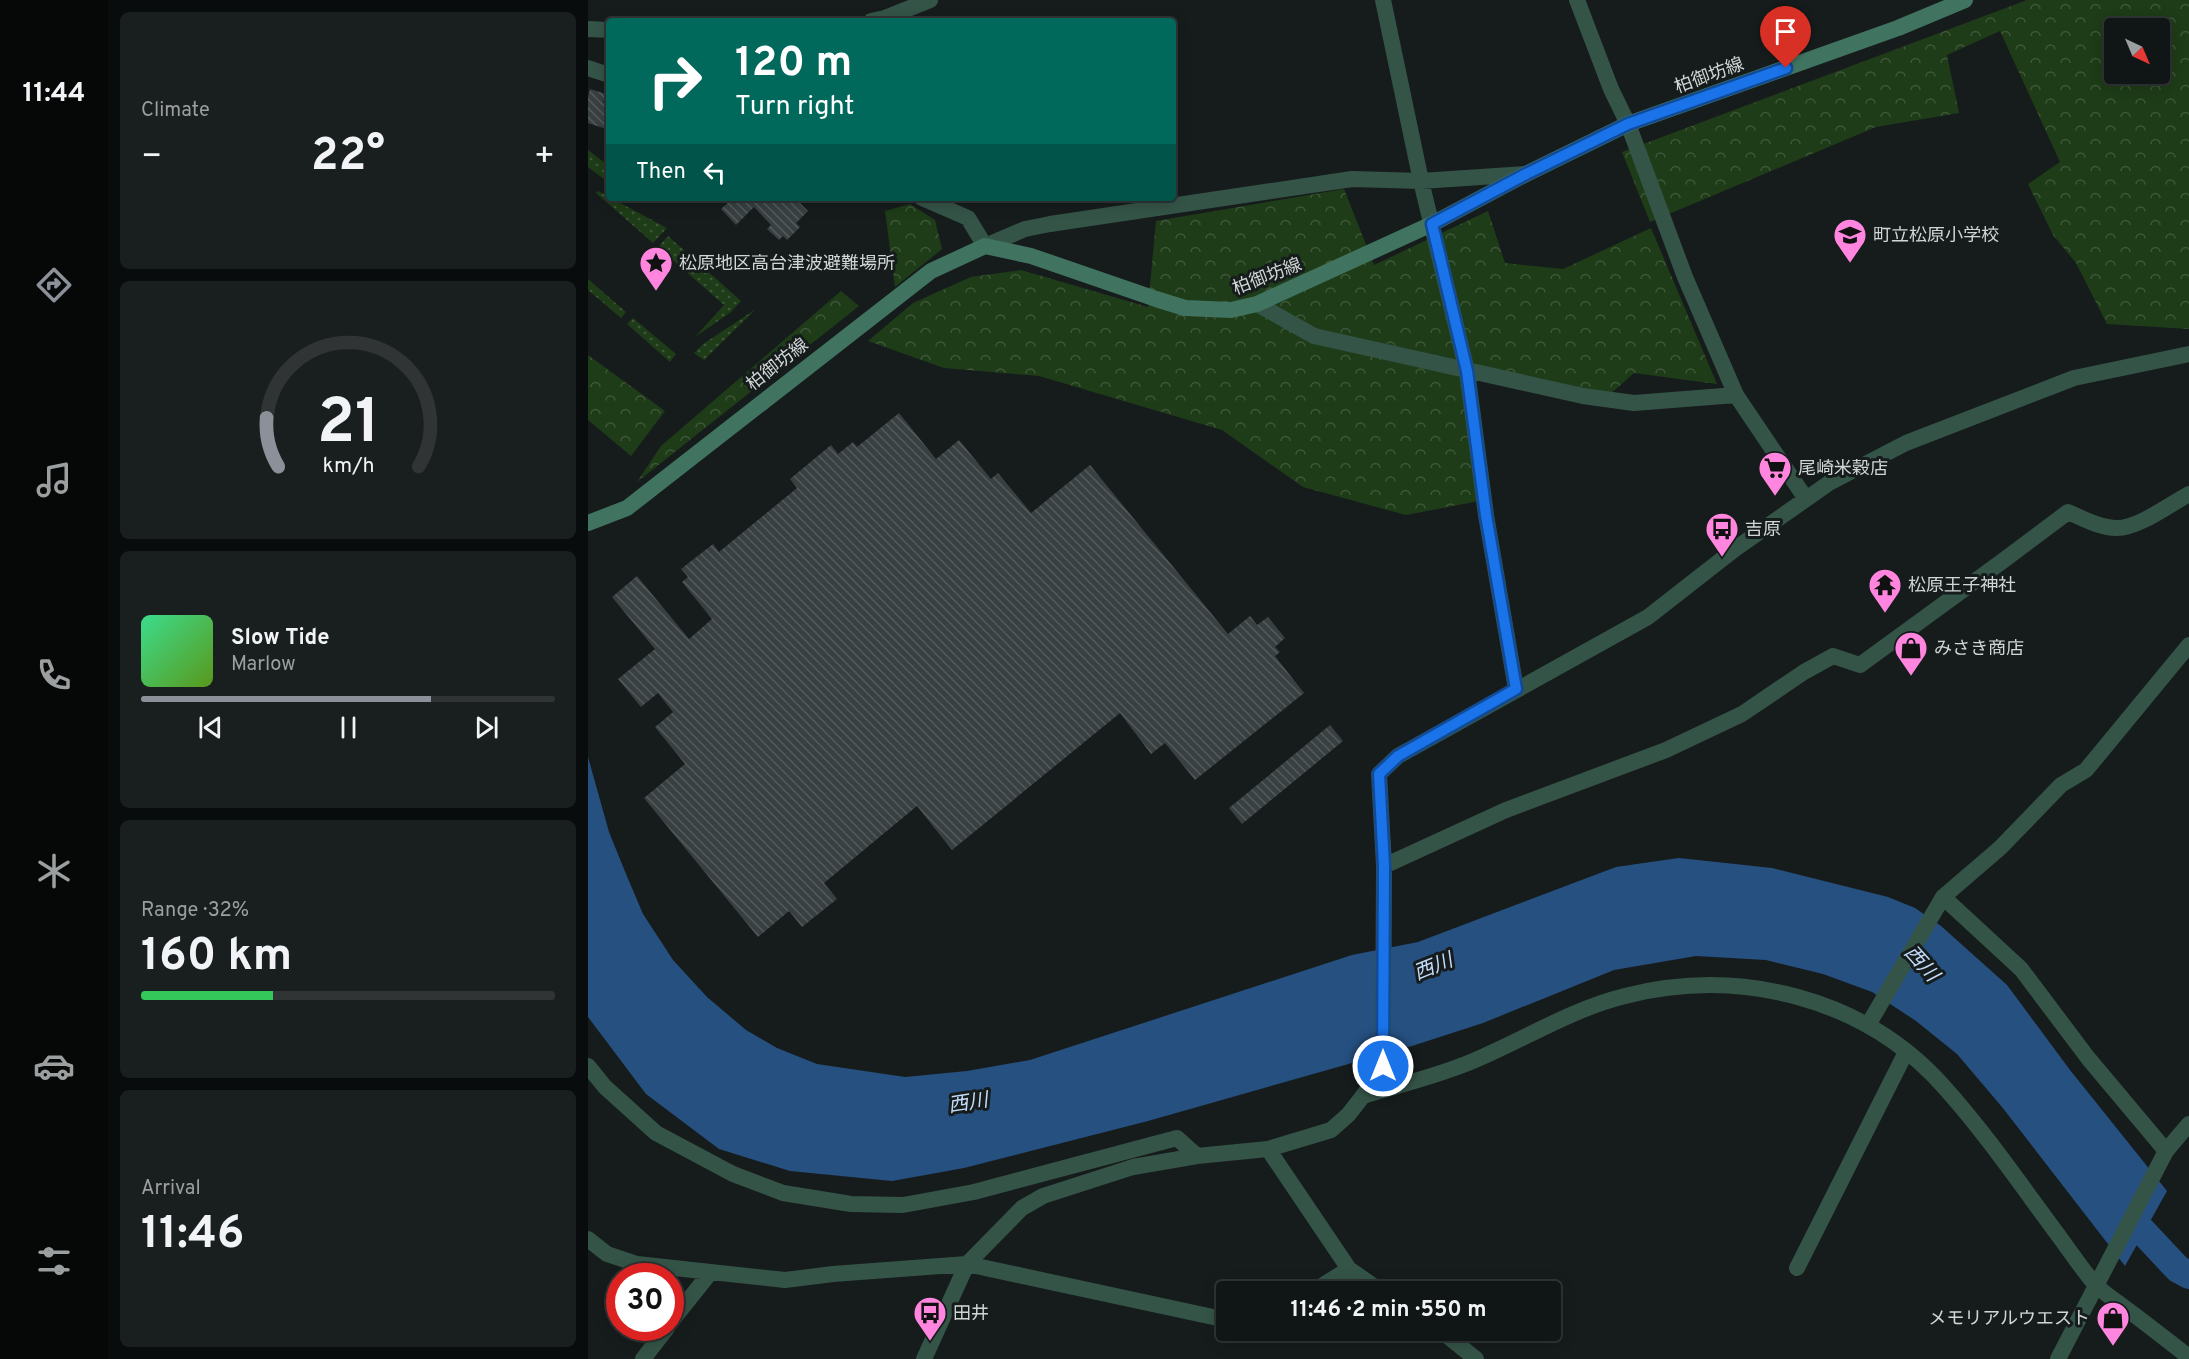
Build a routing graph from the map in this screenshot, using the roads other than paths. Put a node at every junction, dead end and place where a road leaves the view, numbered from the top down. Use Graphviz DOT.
graph roads {
  1 [pos="930,0"];
  2 [pos="1383,0"];
  3 [pos="1578,0"];
  4 [pos="1965,0"];
  5 [pos="885,18"];
  6 [pos="588,29"];
  7 [pos="606,30"];
  8 [pos="588,68"];
  9 [pos="606,74"];
  10 [pos="1628,124"];
  11 [pos="1526,174"];
  12 [pos="1421,181"];
  13 [pos="929,201"];
  14 [pos="1432,224"];
  15 [pos="985,246"];
  16 [pos="1257,304"];
  17 [pos="2189,354"];
  18 [pos="1467,371"];
  19 [pos="1736,395"];
  20 [pos="2189,494"];
  21 [pos="1806,499"];
  22 [pos="588,523"];
  23 [pos="2189,645"];
  24 [pos="1516,689"];
  25 [pos="1384,866"];
  26 [pos="1940,901"];
  27 [pos="1868,1025"];
  28 [pos="1906,1052"];
  29 [pos="588,1066"];
  30 [pos="1363,1096"];
  31 [pos="2189,1124"];
  32 [pos="1268,1149"];
  33 [pos="2166,1151"];
  34 [pos="1197,1156"];
  35 [pos="588,1239"];
  36 [pos="967,1264"];
  37 [pos="1797,1268"];
  38 [pos="1349,1269"];
  39 [pos="710,1273"];
  40 [pos="1330,1281"];
  41 [pos="1366,1281"];
  42 [pos="2096,1285"];
  43 [pos="684,1306"];
  44 [pos="1216,1318"];
  45 [pos="657,1341"];
  46 [pos="1454,1341"];
  47 [pos="2189,1357"];
  48 [pos="642,1359"];
  49 [pos="924,1359"];
  50 [pos="1476,1359"];
  51 [pos="2058,1359"];
  1 -- 5 [label="street"];
  2 -- 12 [label="street"];
  3 -- 10 [label="street"];
  4 -- 10 [label="main road, 柏御坊線"];
  6 -- 7 [label="street"];
  8 -- 9 [label="street"];
  10 -- 11 [label="main road, 柏御坊線"];
  10 -- 19 [label="street"];
  11 -- 12 [label="street"];
  11 -- 14 [label="main road, 柏御坊線"];
  12 -- 14 [label="street"];
  12 -- 15 [label="street"];
  13 -- 15 [label="street"];
  14 -- 16 [label="main road, 柏御坊線"];
  14 -- 18 [label="street"];
  15 -- 16 [label="main road, 柏御坊線"];
  15 -- 22 [label="main road, 柏御坊線"];
  16 -- 18 [label="street"];
  17 -- 21 [label="street"];
  18 -- 19 [label="street"];
  18 -- 24 [label="street"];
  19 -- 21 [label="street"];
  20 -- 25 [label="street"];
  21 -- 24 [label="street"];
  23 -- 26 [label="street"];
  24 -- 25 [label="street"];
  25 -- 30 [label="street"];
  26 -- 27 [label="street"];
  26 -- 33 [label="street"];
  27 -- 28 [label="street"];
  27 -- 30 [label="street"];
  28 -- 37 [label="street"];
  28 -- 42 [label="street"];
  29 -- 34 [label="street"];
  30 -- 32 [label="street"];
  31 -- 33 [label="street"];
  32 -- 34 [label="street"];
  32 -- 38 [label="street"];
  33 -- 42 [label="street"];
  34 -- 36 [label="street"];
  35 -- 39 [label="street"];
  36 -- 39 [label="street"];
  36 -- 44 [label="street"];
  36 -- 49 [label="street"];
  38 -- 40 [label="street"];
  38 -- 41 [label="street"];
  39 -- 43 [label="street"];
  42 -- 47 [label="street"];
  42 -- 51 [label="street"];
  45 -- 48 [label="street"];
  46 -- 50 [label="street"];
}
